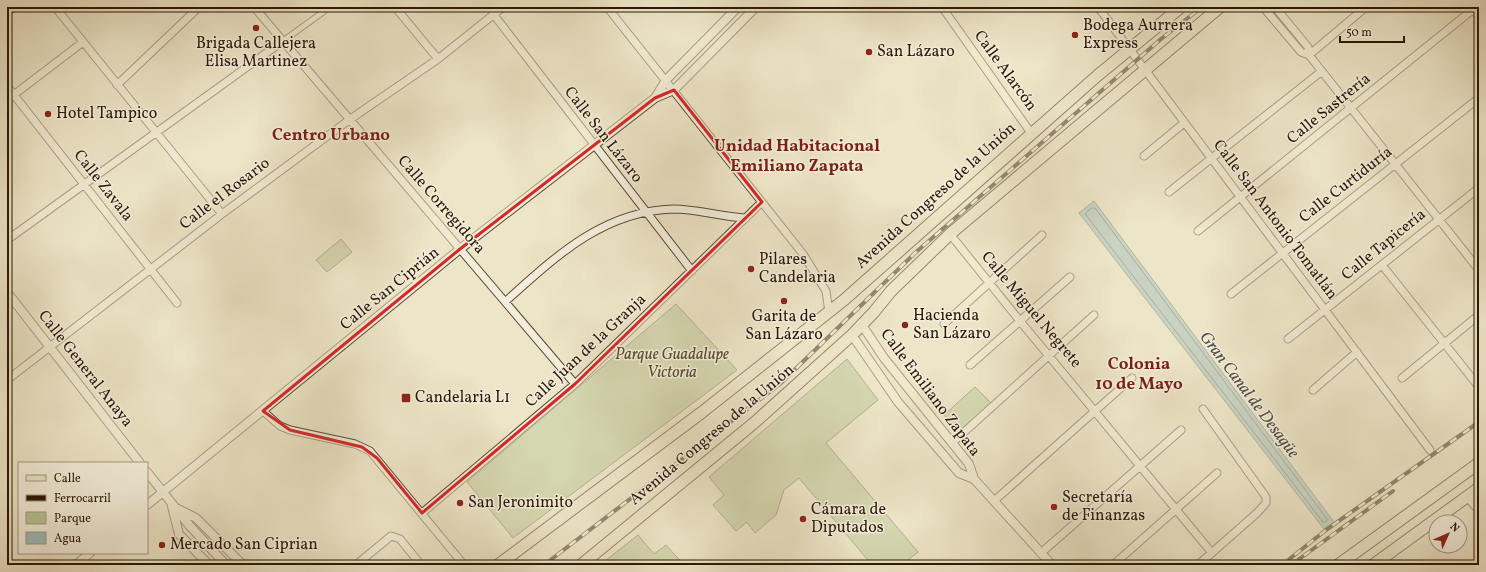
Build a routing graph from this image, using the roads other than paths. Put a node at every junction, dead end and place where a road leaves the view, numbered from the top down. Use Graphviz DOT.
graph roads {
  1 [pos="11,7"];
  2 [pos="55,7"];
  3 [pos="199,7"];
  4 [pos="254,7"];
  5 [pos="330,7"];
  6 [pos="395,7"];
  7 [pos="503,7"];
  8 [pos="607,7"];
  9 [pos="738,7"];
  10 [pos="756,7"];
  11 [pos="942,7"];
  12 [pos="1098,7"];
  13 [pos="1181,7"];
  14 [pos="1220,7"];
  15 [pos="1263,7"];
  16 [pos="1275,7"];
  17 [pos="1366,7"];
  18 [pos="1473,8"];
  19 [pos="7,10"];
  20 [pos="494,15"];
  21 [pos="1479,17"];
  22 [pos="283,41"];
  23 [pos="83,42"];
  24 [pos="1129,49"];
  25 [pos="1310,55"];
  26 [pos="438,59"];
  27 [pos="1144,70"];
  28 [pos="1322,71"];
  29 [pos="666,80"];
  30 [pos="117,85"];
  31 [pos="7,86"];
  32 [pos="674,90"];
  33 [pos="14,95"];
  34 [pos="655,98"];
  35 [pos="1479,98"];
  36 [pos="7,100"];
  37 [pos="1352,109"];
  38 [pos="349,120"];
  39 [pos="1184,123"];
  40 [pos="156,132"];
  41 [pos="1031,133"];
  42 [pos="594,146"];
  43 [pos="1144,156"];
  44 [pos="1212,159"];
  45 [pos="1396,164"];
  46 [pos="82,184"];
  47 [pos="1479,188"];
  48 [pos="1170,192"];
  49 [pos="1240,197"];
  50 [pos="762,202"];
  51 [pos="646,212"];
  52 [pos="222,214"];
  53 [pos="746,218"];
  54 [pos="1439,219"];
  55 [pos="1198,231"];
  56 [pos="950,234"];
  57 [pos="1042,235"];
  58 [pos="7,240"];
  59 [pos="460,250"];
  60 [pos="1283,252"];
  61 [pos="1382,265"];
  62 [pos="150,268"];
  63 [pos="1479,270"];
  64 [pos="692,271"];
  65 [pos="1070,277"];
  66 [pos="989,283"];
  67 [pos="7,292"];
  68 [pos="1231,294"];
  69 [pos="506,302"];
  70 [pos="177,303"];
  71 [pos="1326,309"];
  72 [pos="829,312"];
  73 [pos="1094,315"];
  74 [pos="1479,315"];
  75 [pos="1020,321"];
  76 [pos="944,324"];
  77 [pos="862,325"];
  78 [pos="852,335"];
  79 [pos="1288,339"];
  80 [pos="1444,344"];
  81 [pos="51,346"];
  82 [pos="1357,352"];
  83 [pos="1050,357"];
  84 [pos="970,365"];
  85 [pos="1132,378"];
  86 [pos="1402,378"];
  87 [pos="7,380"];
  88 [pos="575,384"];
  89 [pos="1479,388"];
  90 [pos="1313,390"];
  91 [pos="1203,409"];
  92 [pos="1096,410"];
  93 [pos="263,411"];
  94 [pos="1181,430"];
  95 [pos="952,443"];
  96 [pos="1430,450"];
  97 [pos="139,462"];
  98 [pos="1479,463"];
  99 [pos="1139,466"];
  100 [pos="148,473"];
  101 [pos="1217,473"];
  102 [pos="974,479"];
  103 [pos="1479,488"];
  104 [pos="162,492"];
  105 [pos="1467,496"];
  106 [pos="994,501"];
  107 [pos="148,504"];
  108 [pos="172,506"];
  109 [pos="1175,509"];
  110 [pos="1479,510"];
  111 [pos="422,513"];
  112 [pos="1041,553"];
  113 [pos="1212,553"];
  114 [pos="89,554"];
  115 [pos="76,565"];
  116 [pos="209,565"];
  117 [pos="226,565"];
  118 [pos="243,565"];
  119 [pos="356,565"];
  120 [pos="421,565"];
  121 [pos="464,565"];
  122 [pos="498,565"];
  123 [pos="581,565"];
  124 [pos="1052,565"];
  125 [pos="1113,565"];
  126 [pos="1198,565"];
  127 [pos="1338,565"];
  128 [pos="1373,565"];
  1 -- 19 [label="main road"];
  2 -- 23 [label="street"];
  3 -- 30 [label="street"];
  4 -- 22 [label="street, Calle Corregidora"];
  5 -- 22 [label="street"];
  6 -- 26 [label="street"];
  7 -- 20 [label="street, Calle el Rosario"];
  8 -- 29 [label="street"];
  9 -- 29 [label="street, Calle San Ciprián"];
  10 -- 32 [label="street"];
  11 -- 41 [label="street, Calle Alarcón"];
  12 -- 24 [label="street, Calle San Antonio Tomatlán"];
  13 -- 24 [label="main road, Avenida Congreso de la Unión"];
  14 -- 27 [label="main road, Avenida Congreso de la Unión"];
  15 -- 25 [label="street"];
  16 -- 25 [label="street"];
  17 -- 25 [label="street"];
  18 -- 21 [label="street"];
  18 -- 37 [label="street, Calle Sastrería"];
  20 -- 26 [label="street, Calle el Rosario"];
  20 -- 42 [label="street, Calle San Lázaro"];
  22 -- 38 [label="street, Calle Corregidora"];
  22 -- 40 [label="street"];
  23 -- 30 [label="street"];
  23 -- 33 [label="street"];
  24 -- 27 [label="street, Calle San Antonio Tomatlán"];
  24 -- 41 [label="main road, Avenida Congreso de la Unión"];
  25 -- 28 [label="street"];
  26 -- 38 [label="street, Calle el Rosario"];
  27 -- 39 [label="street, Calle San Antonio Tomatlán"];
  27 -- 56 [label="main road, Avenida Congreso de la Unión"];
  28 -- 37 [label="street"];
  28 -- 44 [label="street"];
  29 -- 32 [label="street"];
  29 -- 34 [label="street, Calle San Ciprián"];
  30 -- 40 [label="street"];
  31 -- 33 [label="street, Calle Zavala"];
  32 -- 34 [label="street, Calle San Ciprián"];
  32 -- 50 [label="street"];
  33 -- 36 [label="street"];
  33 -- 46 [label="street, Calle Zavala"];
  34 -- 42 [label="street, Calle San Ciprián"];
  35 -- 45 [label="street, Calle Curtiduría"];
  37 -- 45 [label="street"];
  37 -- 49 [label="street, Calle Sastrería"];
  38 -- 52 [label="street, Calle el Rosario"];
  38 -- 59 [label="street, Calle Corregidora"];
  39 -- 43 [label="street"];
  39 -- 44 [label="street, Calle San Antonio Tomatlán"];
  40 -- 46 [label="street"];
  40 -- 52 [label="street"];
  41 -- 72 [label="main road, Avenida Congreso de la Unión"];
  42 -- 51 [label="street, Calle San Lázaro"];
  42 -- 59 [label="street, Calle San Ciprián"];
  44 -- 48 [label="street"];
  44 -- 49 [label="street, Calle San Antonio Tomatlán"];
  45 -- 54 [label="street"];
  45 -- 60 [label="street, Calle Curtiduría"];
  46 -- 58 [label="street"];
  46 -- 62 [label="street, Calle Zavala"];
  47 -- 54 [label="street, Calle Tapicería"];
  49 -- 55 [label="street, Calle Sastrería"];
  49 -- 60 [label="street, Calle San Antonio Tomatlán"];
  50 -- 53 [label="street, Calle Juan de la Granja"];
  50 -- 72 [label="street"];
  51 -- 53 [label="street"];
  51 -- 64 [label="street, Calle San Lázaro"];
  51 -- 69 [label="street"];
  52 -- 62 [label="street, Calle el Rosario"];
  53 -- 64 [label="street, Calle Juan de la Granja"];
  54 -- 61 [label="street, Calle Tapicería"];
  54 -- 63 [label="street"];
  56 -- 66 [label="street, Calle Miguel Negrete"];
  56 -- 77 [label="main road, Avenida Congreso de la Unión"];
  57 -- 66 [label="street"];
  59 -- 69 [label="street, Calle Corregidora"];
  59 -- 93 [label="street, Calle San Ciprián"];
  60 -- 68 [label="street, Calle Curtiduría"];
  60 -- 71 [label="street, Calle San Antonio Tomatlán"];
  61 -- 71 [label="street, Calle Tapicería"];
  61 -- 80 [label="street"];
  62 -- 70 [label="street, Calle Zavala"];
  62 -- 81 [label="street, Calle el Rosario"];
  64 -- 88 [label="street, Calle Juan de la Granja"];
  65 -- 75 [label="street"];
  66 -- 75 [label="street, Calle Miguel Negrete"];
  66 -- 76 [label="street"];
  67 -- 81 [label="street, Calle General Anaya"];
  69 -- 88 [label="street, Calle Corregidora"];
  71 -- 79 [label="street, Calle Tapicería"];
  71 -- 82 [label="street, Calle San Antonio Tomatlán"];
  72 -- 122 [label="main road, Avenida Congreso de la Unión"];
  73 -- 83 [label="street"];
  74 -- 80 [label="street"];
  75 -- 83 [label="street, Calle Miguel Negrete"];
  75 -- 84 [label="street"];
  77 -- 78 [label="main road, Avenida Congreso de la Unión"];
  77 -- 95 [label="street, Calle Emiliano Zapata"];
  78 -- 102 [label="street, Calle Emiliano Zapata"];
  78 -- 123 [label="main road, Avenida Congreso de la Unión"];
  80 -- 86 [label="street"];
  80 -- 89 [label="street"];
  81 -- 87 [label="street, Calle el Rosario"];
  81 -- 97 [label="street, Calle General Anaya"];
  82 -- 90 [label="street"];
  82 -- 96 [label="street, Calle San Antonio Tomatlán"];
  83 -- 92 [label="street, Calle Miguel Negrete"];
  83 -- 95 [label="street"];
  85 -- 92 [label="street"];
  88 -- 111 [label="street, Calle Juan de la Granja"];
  91 -- 113 [label="street"];
  92 -- 99 [label="street, Calle Miguel Negrete"];
  92 -- 106 [label="street"];
  93 -- 104 [label="street, Calle San Ciprián"];
  93 -- 111 [label="street"];
  94 -- 99 [label="street"];
  95 -- 102 [label="street, Calle Emiliano Zapata"];
  98 -- 127 [label="main road"];
  99 -- 109 [label="street, Calle Miguel Negrete"];
  99 -- 112 [label="street"];
  100 -- 104 [label="street"];
  101 -- 109 [label="street"];
  102 -- 106 [label="street, Calle Emiliano Zapata"];
  103 -- 105 [label="main road"];
  104 -- 107 [label="street, Calle San Ciprián"];
  104 -- 108 [label="street"];
  105 -- 110 [label="street"];
  105 -- 128 [label="main road"];
  106 -- 112 [label="street, Calle Emiliano Zapata"];
  108 -- 116 [label="street"];
  108 -- 117 [label="street, bridge"];
  108 -- 118 [label="street"];
  109 -- 113 [label="street, Calle Miguel Negrete"];
  109 -- 125 [label="street"];
  111 -- 121 [label="street"];
  112 -- 124 [label="street, Calle Emiliano Zapata"];
  113 -- 126 [label="street"];
  114 -- 115 [label="street"];
  119 -- 120 [label="street"];
}
